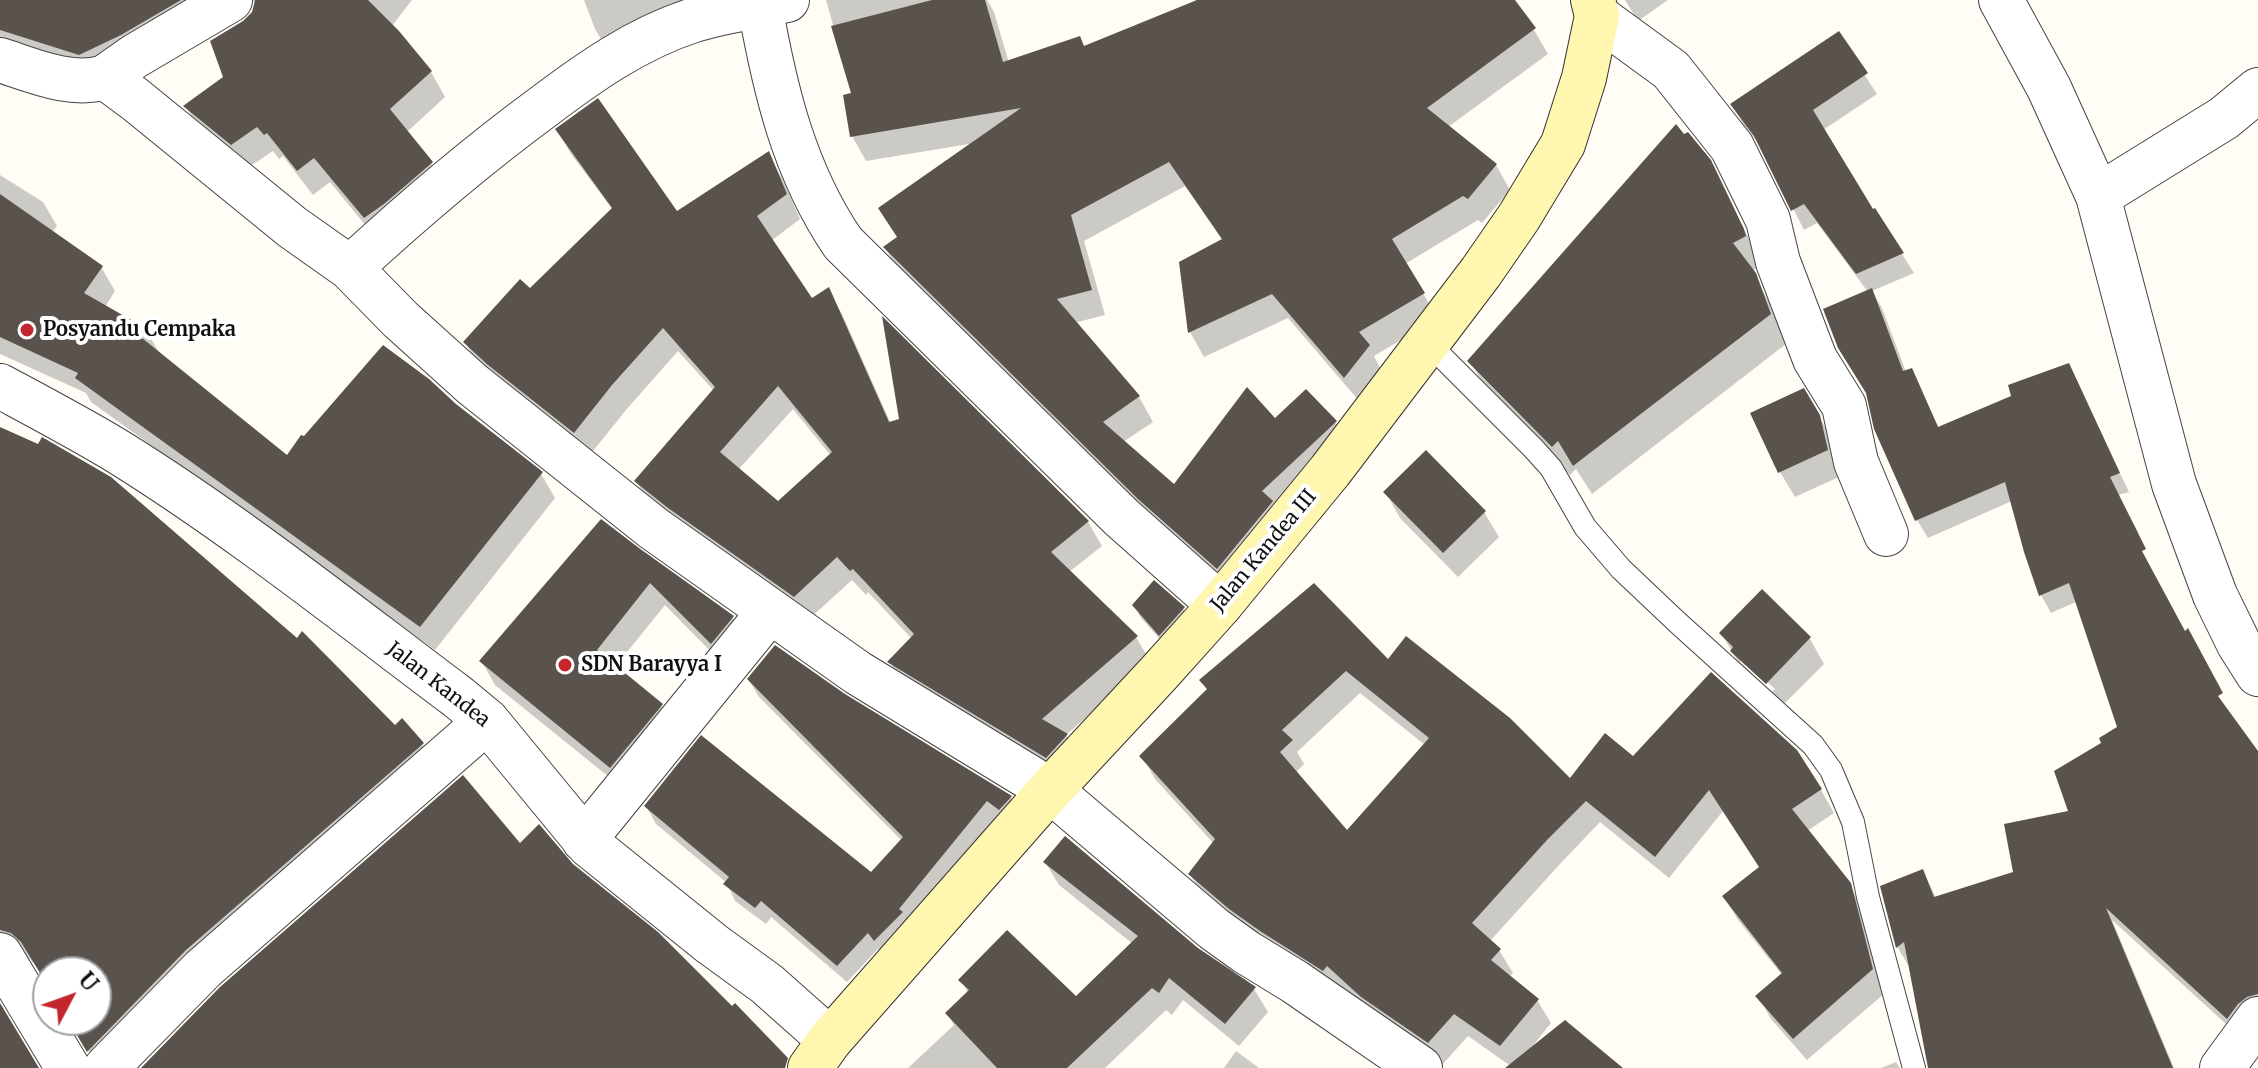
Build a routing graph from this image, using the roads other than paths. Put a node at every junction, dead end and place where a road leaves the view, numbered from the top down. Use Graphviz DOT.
graph roads {
  1 [pos="230,0"];
  2 [pos="2001,0"];
  3 [pos="774,3"];
  4 [pos="1595,8"];
  5 [pos="0,60"];
  6 [pos="105,77"];
  7 [pos="2258,90"];
  8 [pos="2098,196"];
  9 [pos="350,268"];
  10 [pos="1428,343"];
  11 [pos="0,386"];
  12 [pos="1886,534"];
  13 [pos="1220,605"];
  14 [pos="770,611"];
  15 [pos="2258,674"];
  16 [pos="487,721"];
  17 [pos="1050,790"];
  18 [pos="584,840"];
  19 [pos="0,955"];
  20 [pos="2258,1019"];
  21 [pos="820,1054"];
  22 [pos="68,1068"];
  23 [pos="106,1068"];
  24 [pos="1420,1068"];
  25 [pos="1914,1068"];
  26 [pos="2222,1068"];
  1 -- 6 [label="street"];
  2 -- 8 [label="street"];
  3 -- 9 [label="street"];
  3 -- 13 [label="street"];
  4 -- 10 [label="street, Jalan Kandea III"];
  4 -- 12 [label="street"];
  5 -- 6 [label="street"];
  6 -- 9 [label="street"];
  7 -- 8 [label="street"];
  8 -- 15 [label="street"];
  9 -- 14 [label="street"];
  10 -- 13 [label="street, Jalan Kandea III"];
  10 -- 25 [label="lane"];
  11 -- 16 [label="street, Jalan Kandea"];
  13 -- 17 [label="street, Jalan Kandea III"];
  14 -- 17 [label="street"];
  14 -- 18 [label="street"];
  16 -- 18 [label="street, Jalan Kandea"];
  16 -- 23 [label="street"];
  17 -- 21 [label="street, Jalan Kandea III"];
  17 -- 24 [label="street"];
  18 -- 21 [label="street, Jalan Kandea"];
  19 -- 22 [label="street"];
  20 -- 26 [label="street"];
}
